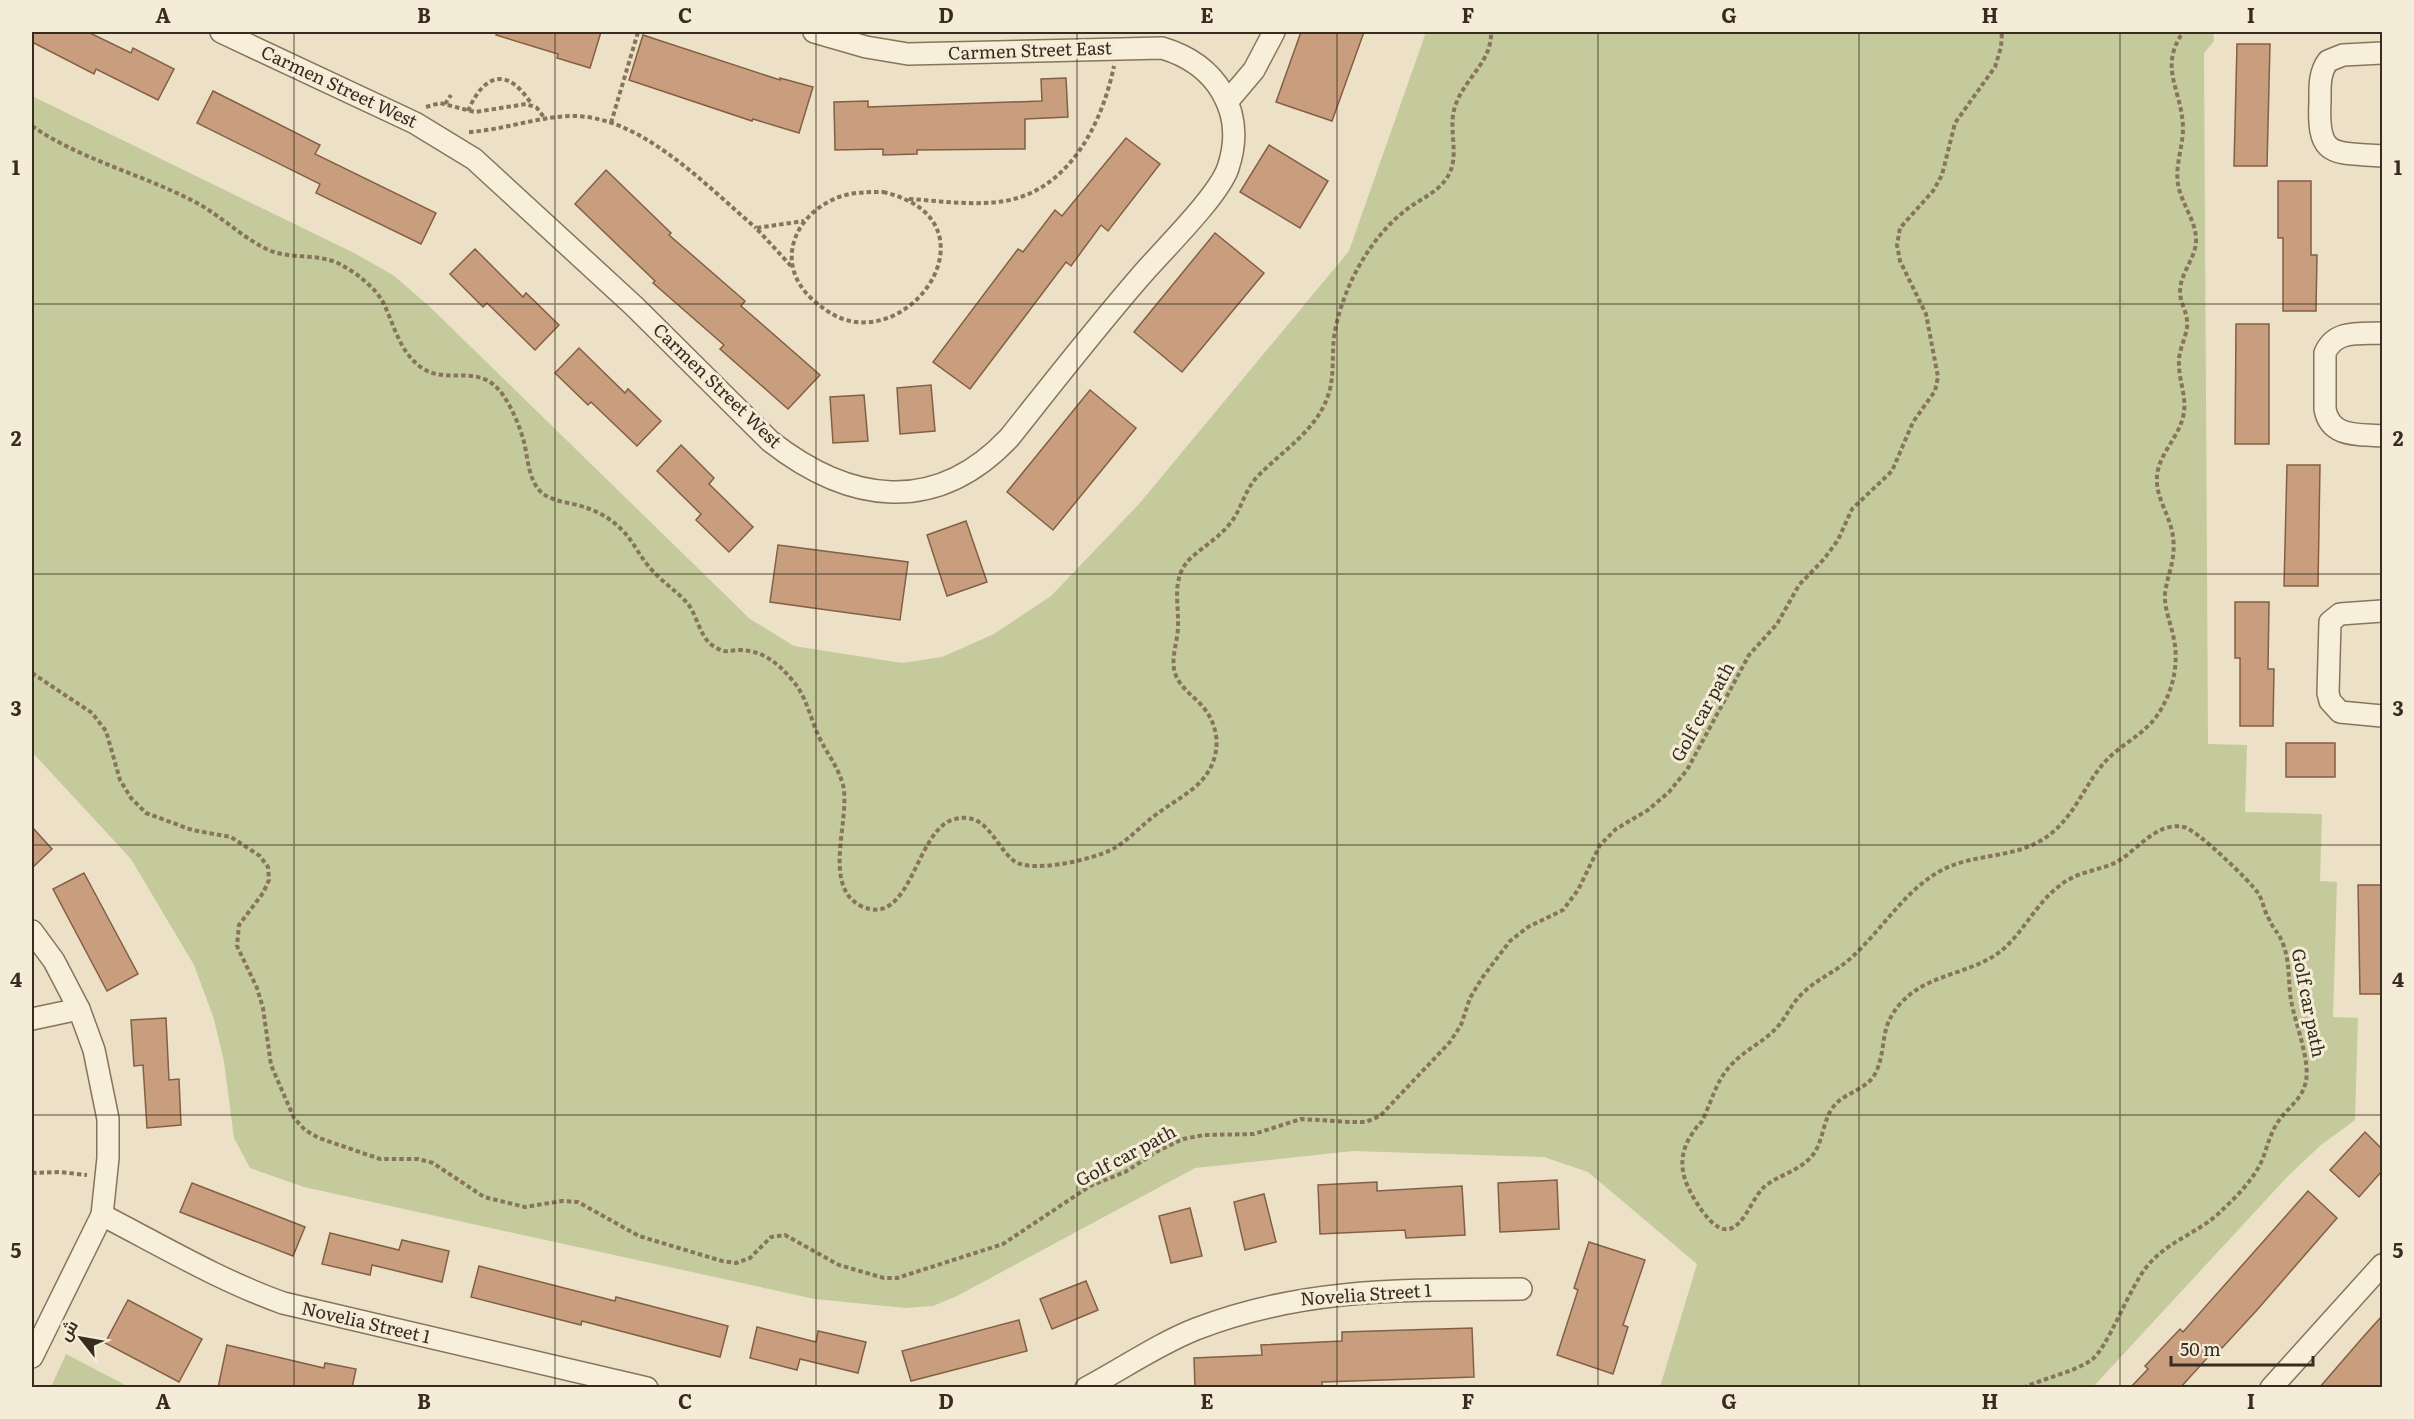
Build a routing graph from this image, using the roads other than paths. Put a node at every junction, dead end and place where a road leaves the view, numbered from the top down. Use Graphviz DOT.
graph roads {
  1 [pos="220,32"];
  2 [pos="814,32"];
  3 [pos="1274,32"];
  4 [pos="2382,53"];
  5 [pos="1227,102"];
  6 [pos="2382,156"];
  7 [pos="2382,333"];
  8 [pos="2382,436"];
  9 [pos="2382,611"];
  10 [pos="2382,716"];
  11 [pos="32,931"];
  12 [pos="79,1009"];
  13 [pos="32,1019"];
  14 [pos="102,1215"];
  15 [pos="2382,1265"];
  16 [pos="1521,1289"];
  17 [pos="36,1336"];
  18 [pos="32,1357"];
  19 [pos="646,1388"];
  20 [pos="1086,1388"];
  21 [pos="2271,1388"];
  1 -- 5 [label="street, Carmen Street West"];
  2 -- 5 [label="street, Carmen Street East"];
  3 -- 5 [label="street"];
  4 -- 6 [label="street"];
  7 -- 8 [label="street"];
  9 -- 10 [label="street"];
  11 -- 12 [label="street"];
  12 -- 13 [label="street"];
  12 -- 14 [label="street"];
  14 -- 17 [label="street"];
  14 -- 19 [label="street, Novelia Street 1"];
  15 -- 21 [label="street"];
  16 -- 20 [label="street, Novelia Street 1"];
  17 -- 18 [label="street"];
}
